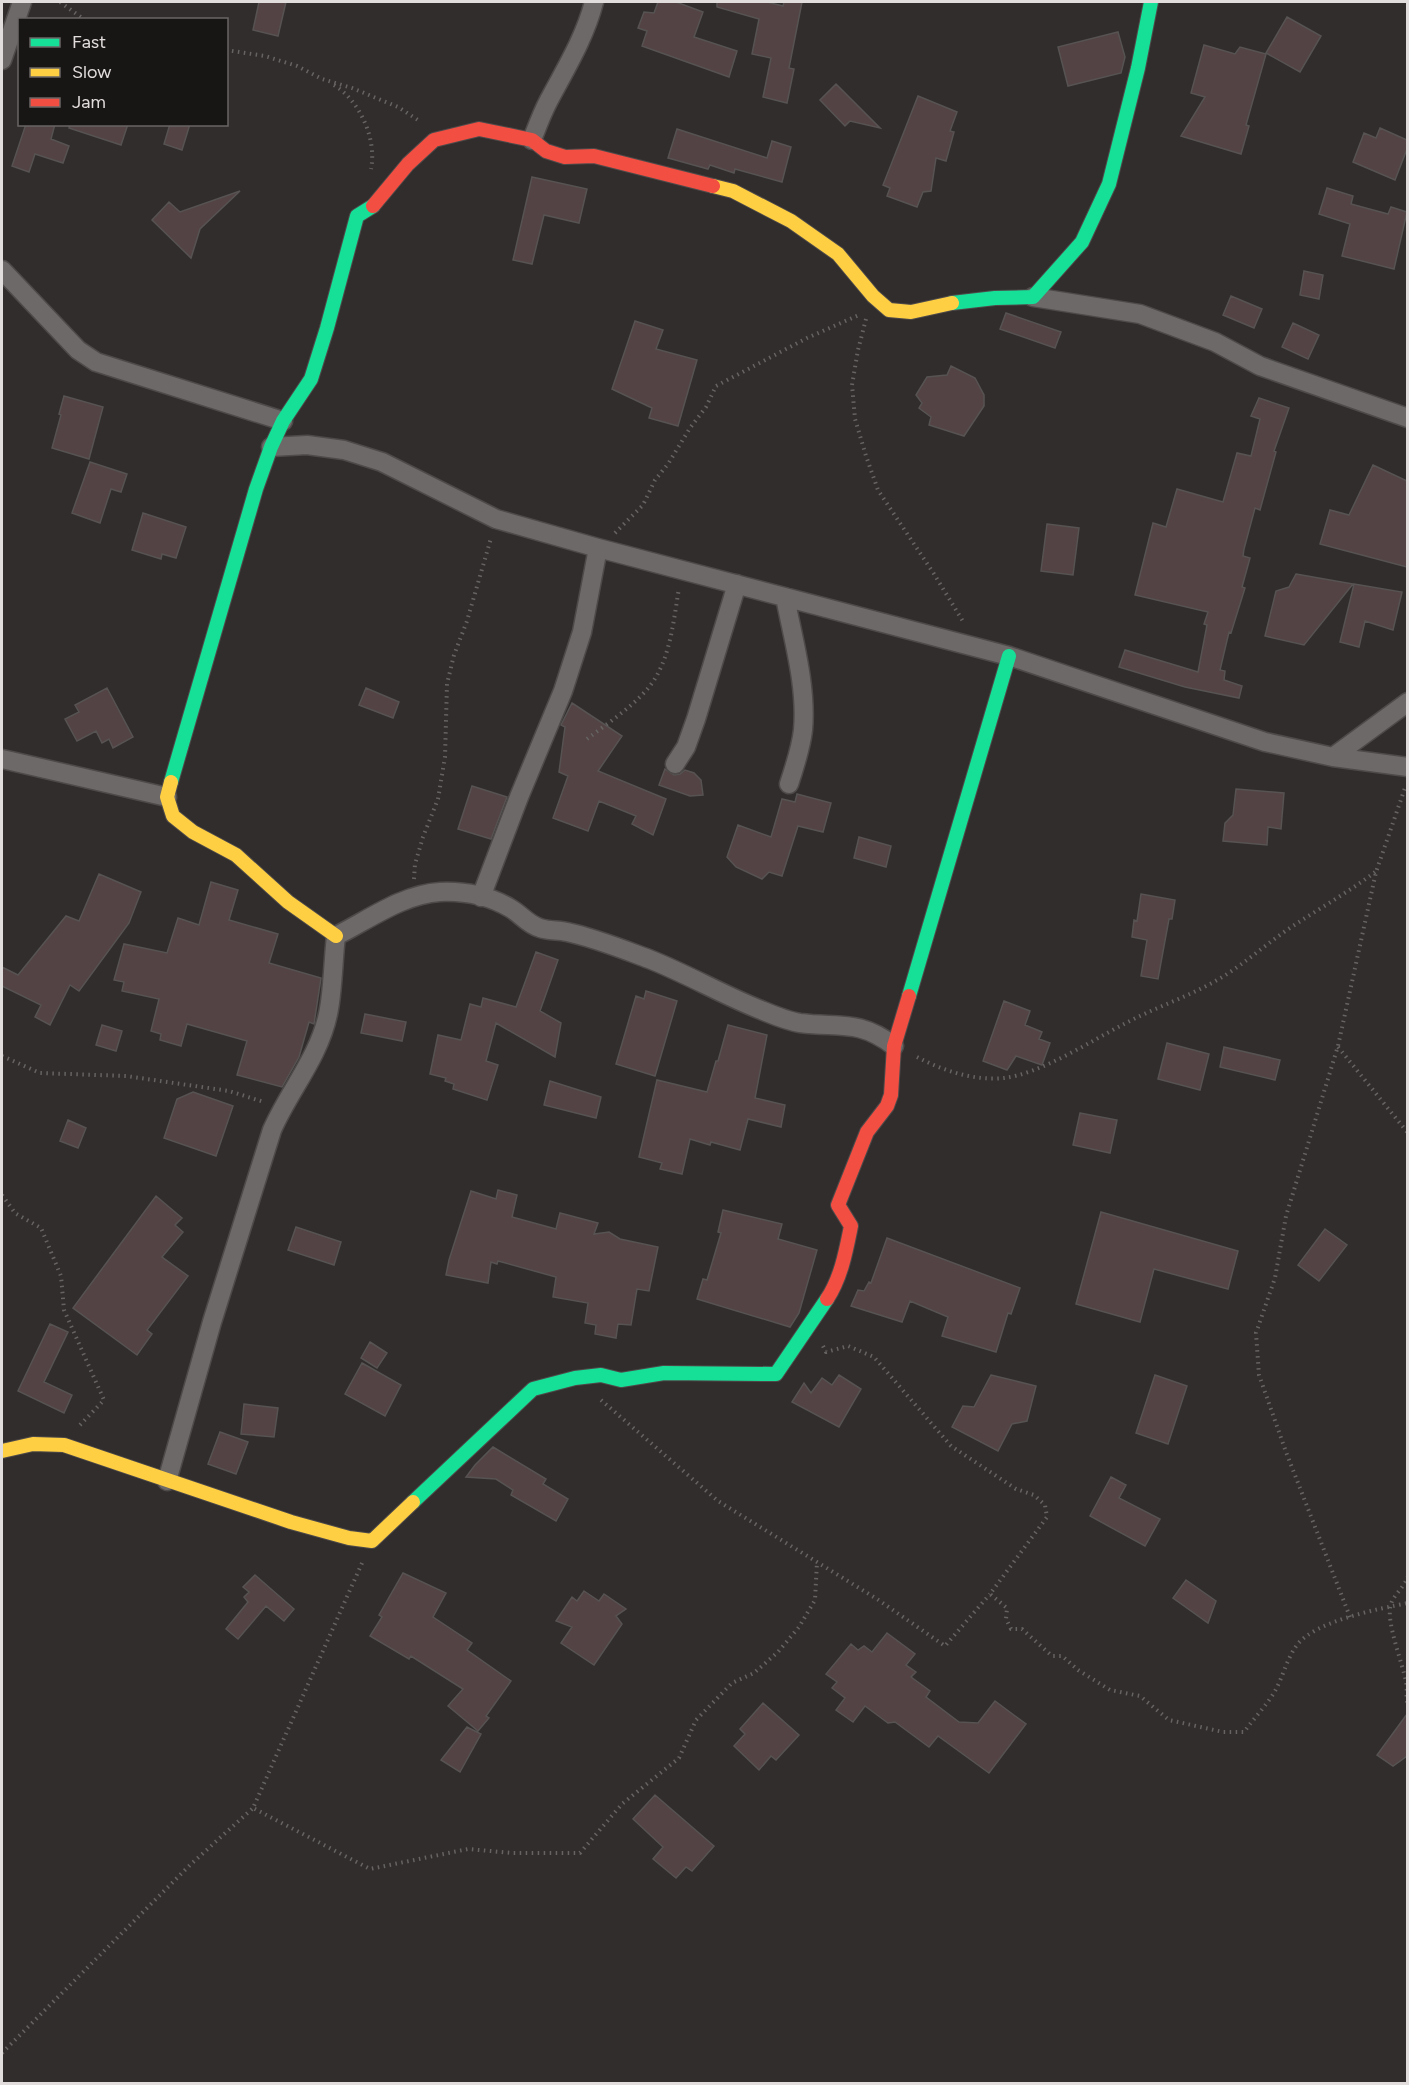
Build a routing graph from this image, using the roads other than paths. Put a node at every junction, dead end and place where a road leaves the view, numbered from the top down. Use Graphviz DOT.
graph roads {
  1 [pos="22,2"];
  2 [pos="594,2"];
  3 [pos="1151,2"];
  4 [pos="2,60"];
  5 [pos="532,140"];
  6 [pos="2,270"];
  7 [pos="1033,297"];
  8 [pos="1407,418"];
  9 [pos="283,421"];
  10 [pos="271,447"];
  11 [pos="598,548"];
  12 [pos="737,584"];
  13 [pos="785,597"];
  14 [pos="1010,656"];
  15 [pos="1407,702"];
  16 [pos="1333,757"];
  17 [pos="2,759"];
  18 [pos="675,764"];
  19 [pos="1407,767"];
  20 [pos="789,784"];
  21 [pos="167,797"];
  22 [pos="481,897"];
  23 [pos="336,936"];
  24 [pos="894,1046"];
  25 [pos="2,1451"];
  26 [pos="167,1481"];
  1 -- 4 [label="street"];
  2 -- 5 [label="street"];
  3 -- 7 [label="street"];
  5 -- 7 [label="street"];
  5 -- 9 [label="street"];
  6 -- 9 [label="street"];
  7 -- 8 [label="street"];
  9 -- 10 [label="street"];
  10 -- 11 [label="street"];
  10 -- 21 [label="street"];
  11 -- 12 [label="street"];
  11 -- 22 [label="street"];
  12 -- 13 [label="street"];
  12 -- 18 [label="street"];
  13 -- 14 [label="street"];
  13 -- 20 [label="street"];
  14 -- 16 [label="street"];
  14 -- 24 [label="street"];
  15 -- 16 [label="street"];
  16 -- 19 [label="street"];
  17 -- 21 [label="street"];
  21 -- 23 [label="street"];
  22 -- 23 [label="street"];
  22 -- 24 [label="street"];
  23 -- 26 [label="street"];
  24 -- 26 [label="street"];
  25 -- 26 [label="street"];
}
